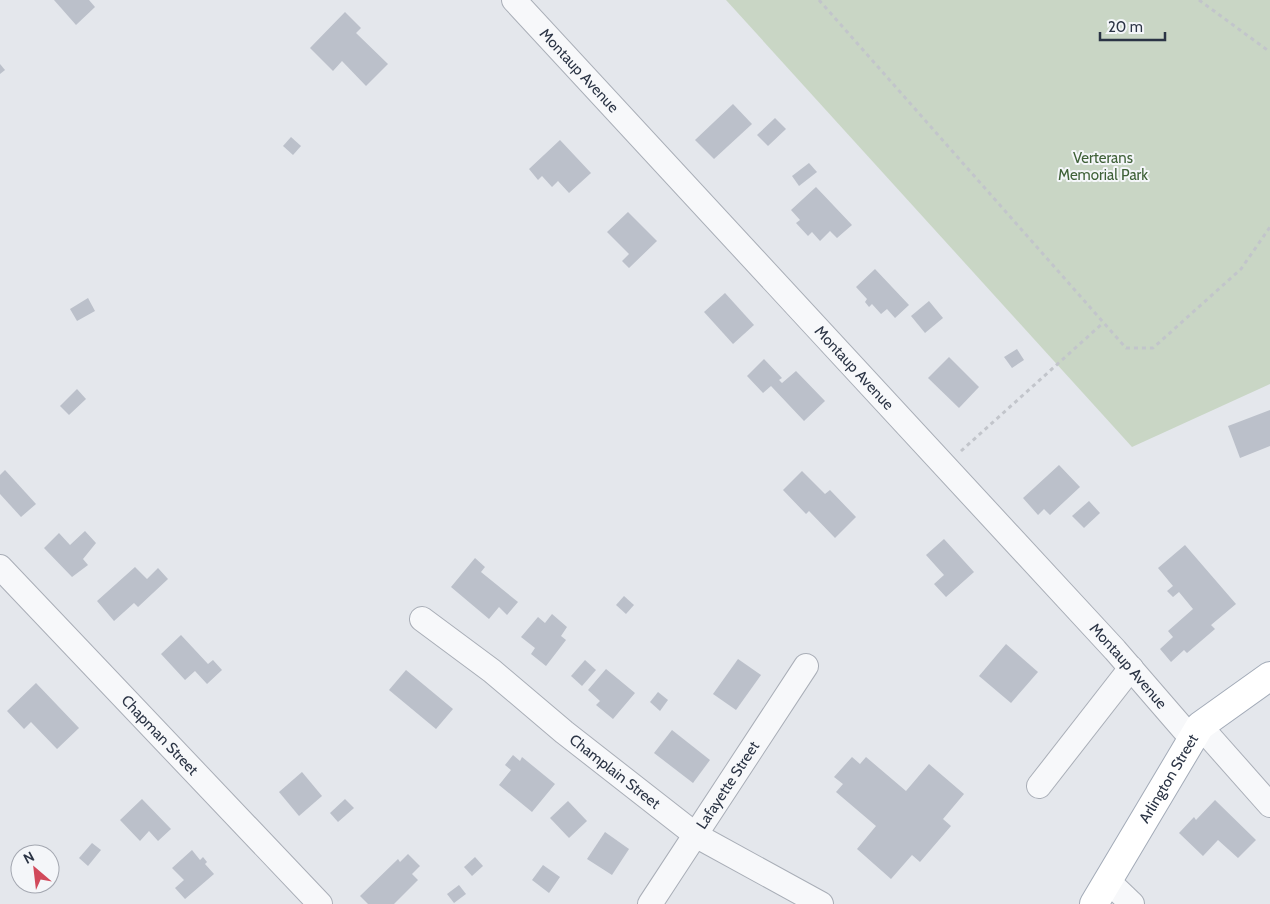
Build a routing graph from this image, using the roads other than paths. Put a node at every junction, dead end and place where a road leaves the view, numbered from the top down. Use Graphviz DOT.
graph roads {
  1 [pos="514,0"];
  2 [pos="0,567"];
  3 [pos="422,619"];
  4 [pos="806,666"];
  5 [pos="1131,668"];
  6 [pos="1270,676"];
  7 [pos="1196,733"];
  8 [pos="1040,786"];
  9 [pos="1270,805"];
  10 [pos="697,836"];
  11 [pos="1107,880"];
  12 [pos="320,904"];
  13 [pos="650,904"];
  14 [pos="821,904"];
  15 [pos="1094,904"];
  16 [pos="1132,904"];
  1 -- 5 [label="street, Montaup Avenue"];
  2 -- 12 [label="street, Chapman Street"];
  3 -- 10 [label="street, Champlain Street"];
  4 -- 10 [label="street, Lafayette Street"];
  5 -- 7 [label="street, Montaup Avenue"];
  5 -- 8 [label="street"];
  6 -- 7 [label="main road, Arlington Street"];
  7 -- 9 [label="street, Montaup Avenue"];
  7 -- 11 [label="main road, Arlington Street"];
  10 -- 13 [label="street, Lafayette Street"];
  10 -- 14 [label="street, Champlain Street"];
  11 -- 15 [label="main road, Arlington Street"];
  11 -- 16 [label="street"];
}
